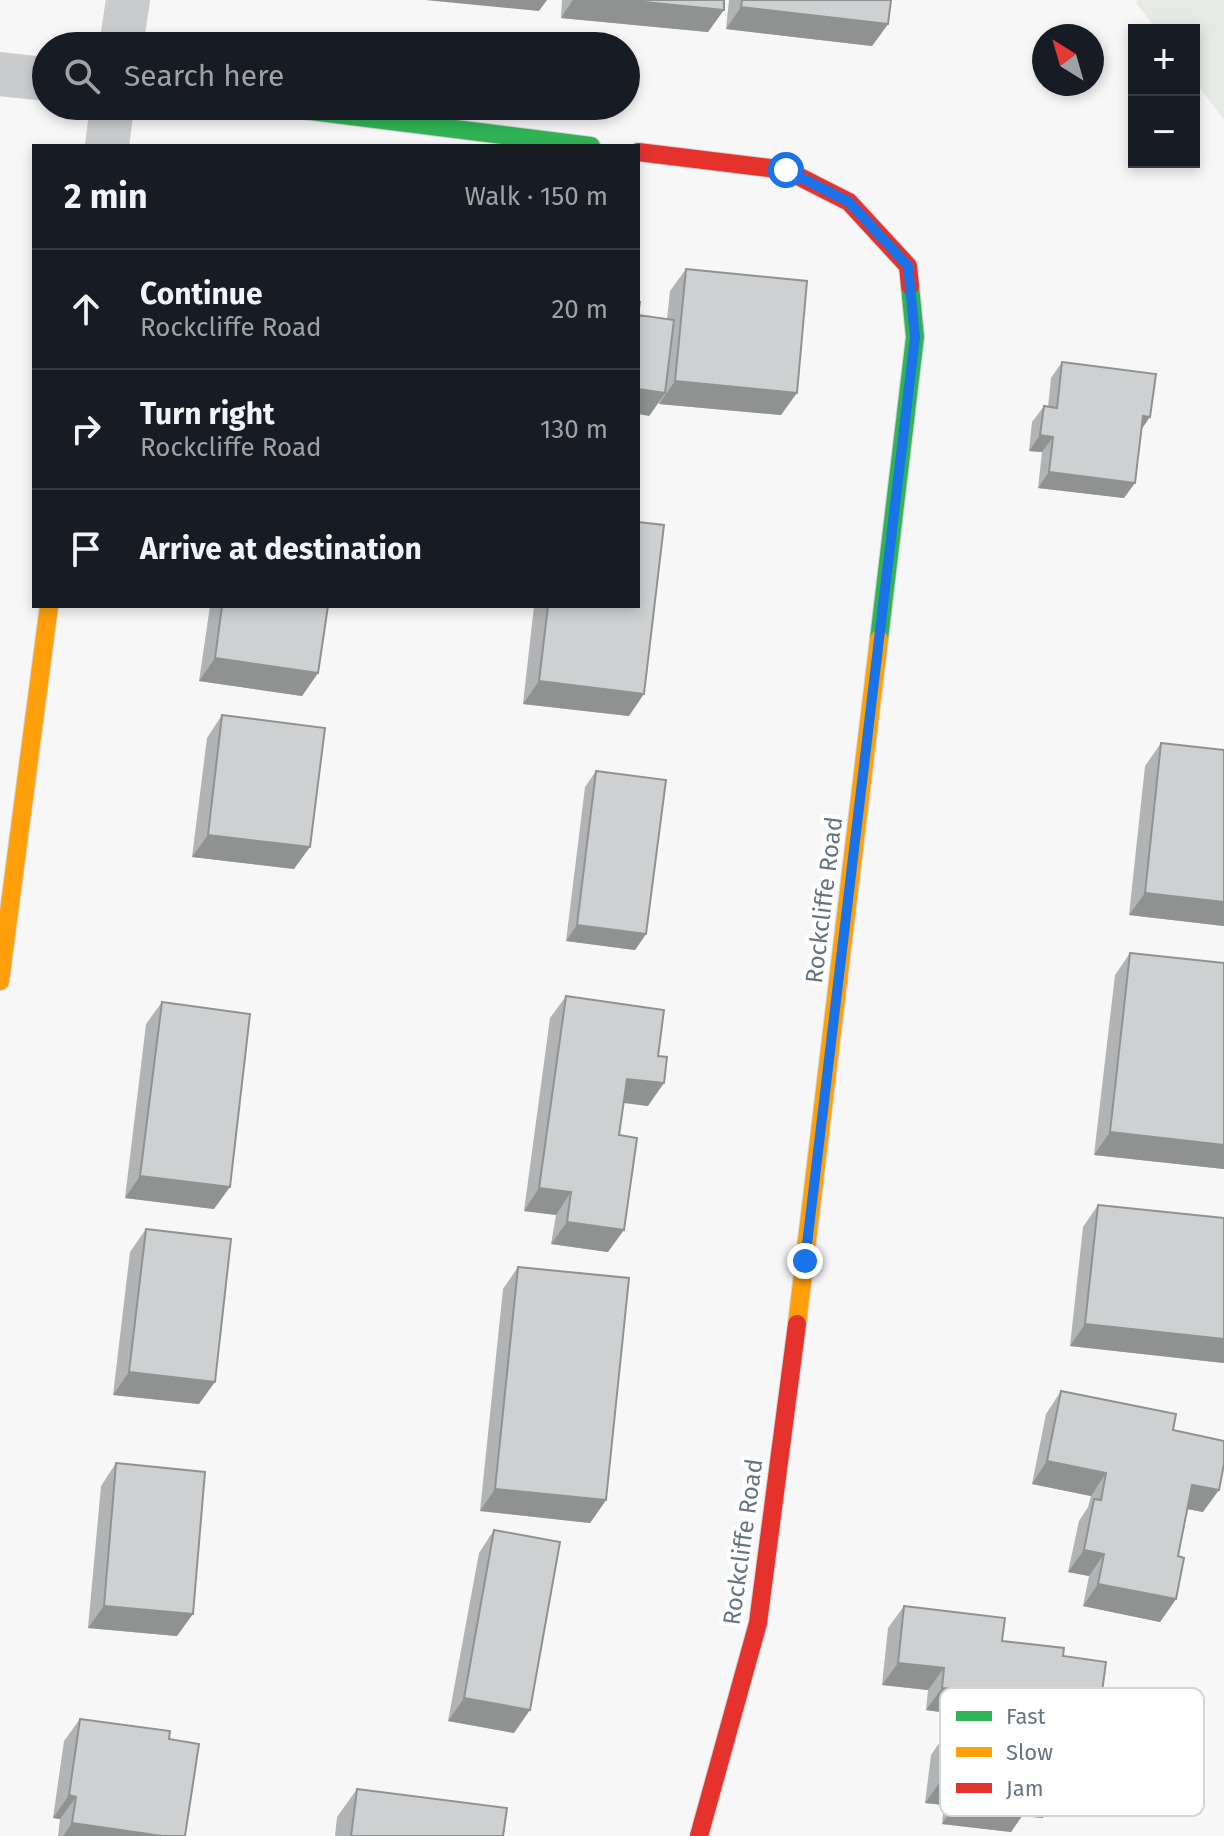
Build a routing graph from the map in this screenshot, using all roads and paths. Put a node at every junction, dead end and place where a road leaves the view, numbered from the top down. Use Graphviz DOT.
graph roads {
  1 [pos="128,0"];
  2 [pos="123,32"];
  3 [pos="0,74"];
  4 [pos="32,77"];
  5 [pos="110,120"];
  6 [pos="383,120"];
  7 [pos="107,144"];
  8 [pos="575,144"];
  9 [pos="640,152"];
  10 [pos="49,608"];
  11 [pos="0,981"];
  12 [pos="699,1836"];
  1 -- 2 [label="street"];
  3 -- 4 [label="street"];
  5 -- 7 [label="street"];
  6 -- 8 [label="street"];
  9 -- 12 [label="street, Rockcliffe Road"];
  10 -- 11 [label="street"];
}
